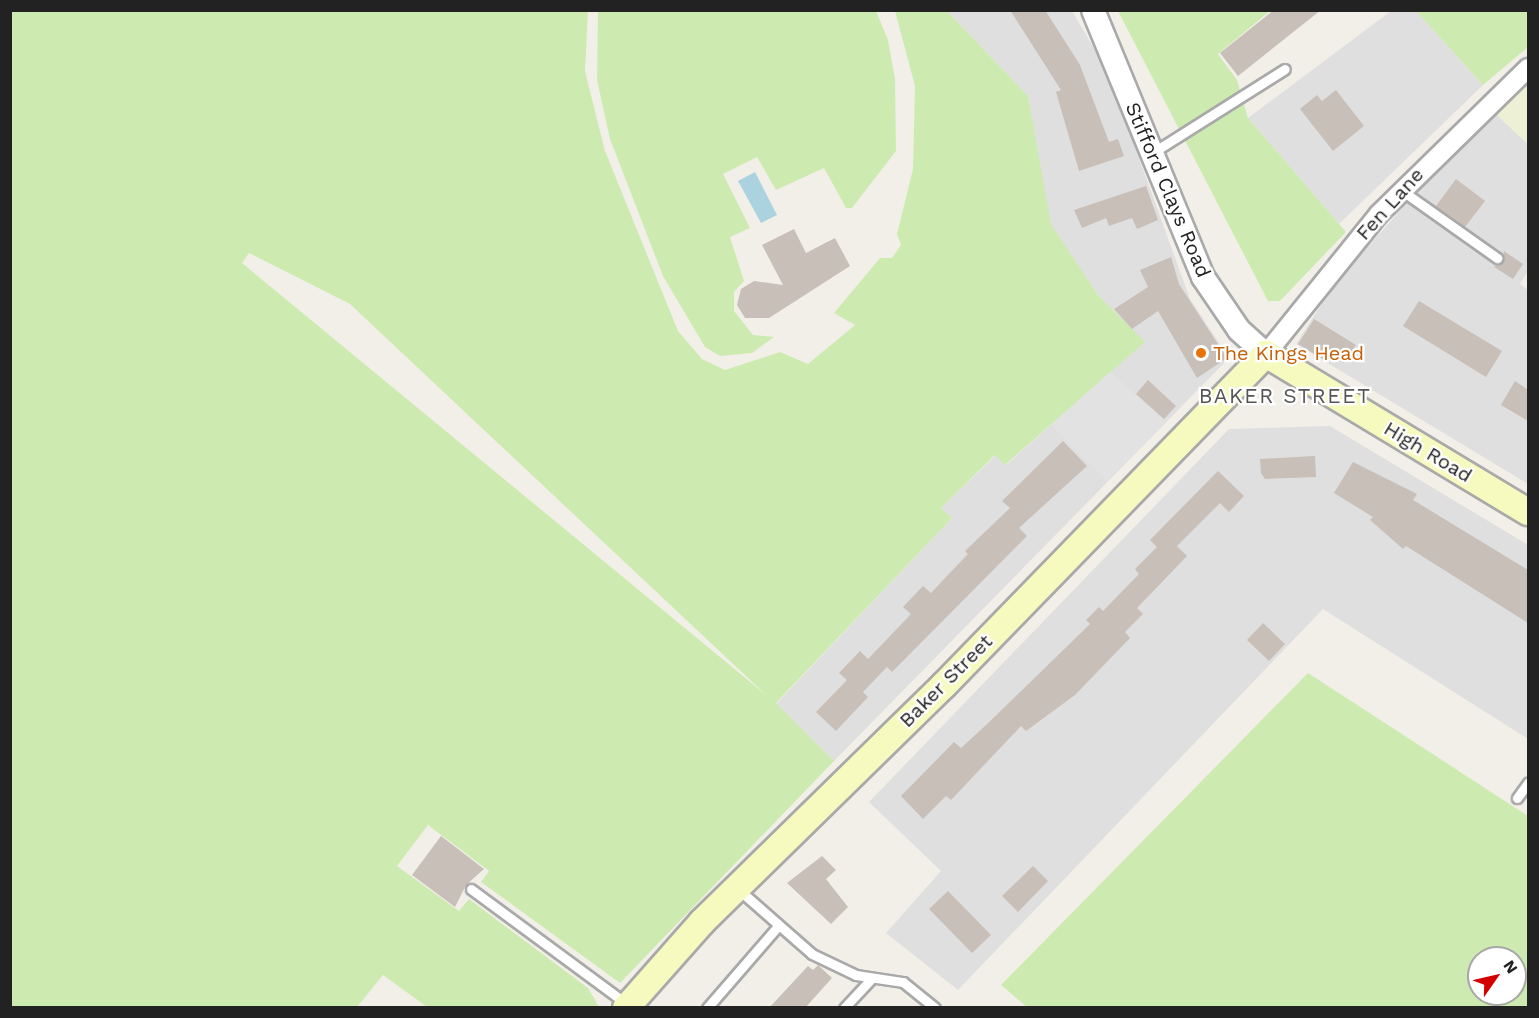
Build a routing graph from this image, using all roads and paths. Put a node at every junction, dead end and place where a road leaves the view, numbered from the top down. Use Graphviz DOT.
graph roads {
  1 [pos="1093,10"];
  2 [pos="1528,68"];
  3 [pos="1285,69"];
  4 [pos="1151,153"];
  5 [pos="1401,190"];
  6 [pos="1497,258"];
  7 [pos="1266,354"];
  8 [pos="1528,512"];
  9 [pos="1528,783"];
  10 [pos="1517,798"];
  11 [pos="736,887"];
  12 [pos="471,890"];
  13 [pos="778,926"];
  14 [pos="871,979"];
  15 [pos="628,1007"];
  16 [pos="707,1008"];
  17 [pos="844,1008"];
  18 [pos="934,1008"];
  1 -- 4 [label="street, Stifford Clays Road"];
  2 -- 5 [label="street, Fen Lane"];
  3 -- 4 [label="lane"];
  4 -- 7 [label="street, Stifford Clays Road"];
  5 -- 6 [label="lane"];
  5 -- 7 [label="street, Fen Lane"];
  7 -- 8 [label="main road, High Road"];
  7 -- 11 [label="main road, Baker Street"];
  9 -- 10 [label="lane"];
  11 -- 13 [label="lane"];
  11 -- 15 [label="main road, Baker Street"];
  12 -- 15 [label="lane"];
  13 -- 14 [label="lane"];
  13 -- 16 [label="lane"];
  14 -- 17 [label="lane"];
  14 -- 18 [label="lane"];
}
